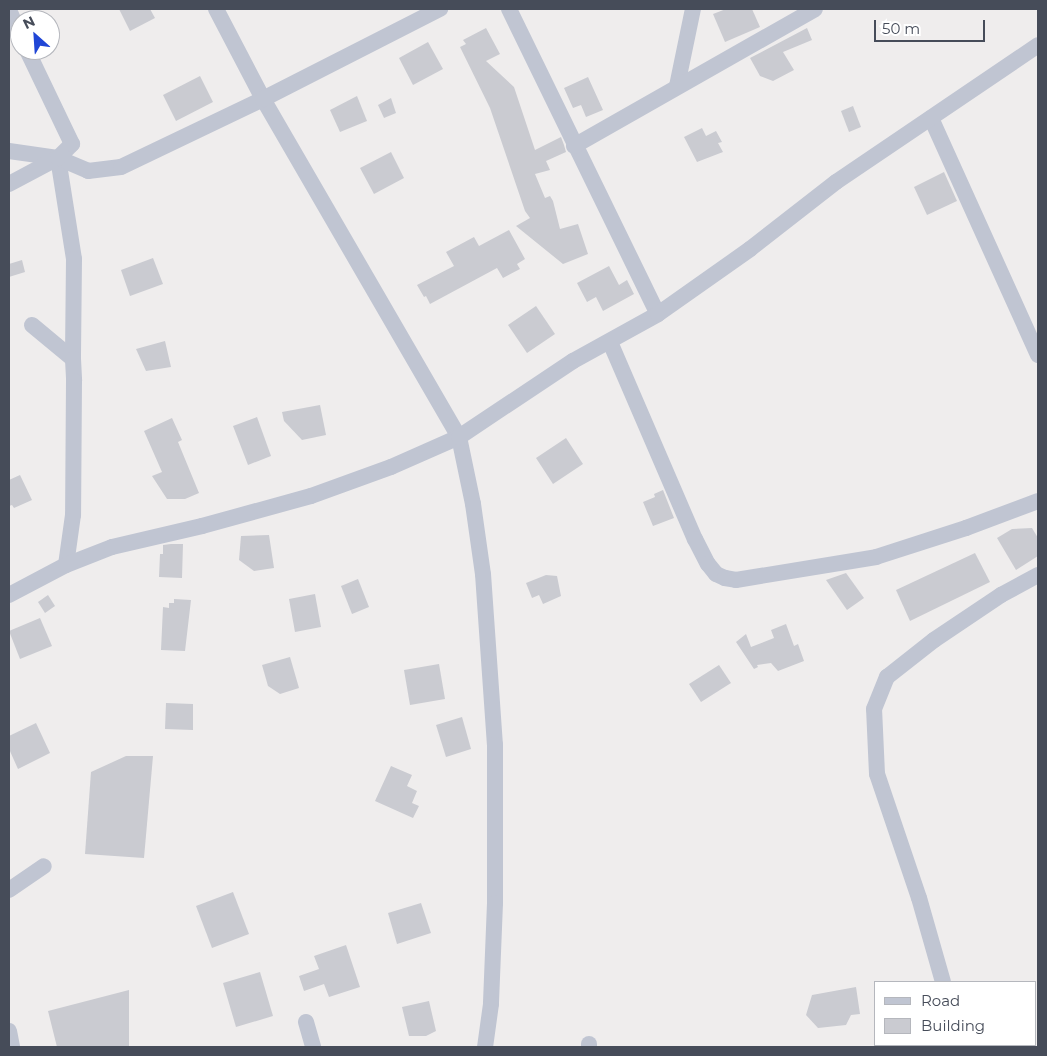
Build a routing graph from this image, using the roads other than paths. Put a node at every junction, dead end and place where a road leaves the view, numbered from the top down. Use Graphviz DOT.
graph roads {
  1 [pos="216,9"];
  2 [pos="440,9"];
  3 [pos="509,9"];
  4 [pos="694,9"];
  5 [pos="815,9"];
  6 [pos="1038,45"];
  7 [pos="32,60"];
  8 [pos="677,86"];
  9 [pos="263,99"];
  10 [pos="931,118"];
  11 [pos="574,146"];
  12 [pos="9,151"];
  13 [pos="58,158"];
  14 [pos="9,184"];
  15 [pos="658,314"];
  16 [pos="32,325"];
  17 [pos="610,342"];
  18 [pos="1038,355"];
  19 [pos="72,358"];
  20 [pos="459,437"];
  21 [pos="1038,501"];
  22 [pos="66,565"];
  23 [pos="1038,575"];
  24 [pos="9,595"];
  25 [pos="44,866"];
  26 [pos="9,890"];
  27 [pos="943,981"];
  28 [pos="306,1022"];
  29 [pos="9,1031"];
  30 [pos="12,1047"];
  31 [pos="313,1047"];
  32 [pos="485,1047"];
  1 -- 9 [label="street"];
  2 -- 9 [label="street"];
  3 -- 11 [label="street"];
  4 -- 8 [label="street"];
  5 -- 8 [label="street"];
  6 -- 10 [label="street"];
  7 -- 13 [label="street"];
  8 -- 11 [label="street"];
  9 -- 13 [label="street"];
  9 -- 20 [label="street"];
  10 -- 15 [label="street"];
  10 -- 18 [label="street"];
  11 -- 15 [label="street"];
  12 -- 13 [label="street"];
  13 -- 14 [label="street"];
  13 -- 19 [label="street"];
  15 -- 17 [label="street"];
  16 -- 19 [label="street"];
  17 -- 20 [label="street"];
  17 -- 21 [label="street"];
  19 -- 22 [label="street"];
  20 -- 22 [label="street"];
  20 -- 32 [label="street"];
  22 -- 24 [label="street"];
  23 -- 27 [label="street"];
  25 -- 26 [label="street"];
  28 -- 31 [label="street"];
  29 -- 30 [label="street"];
}
